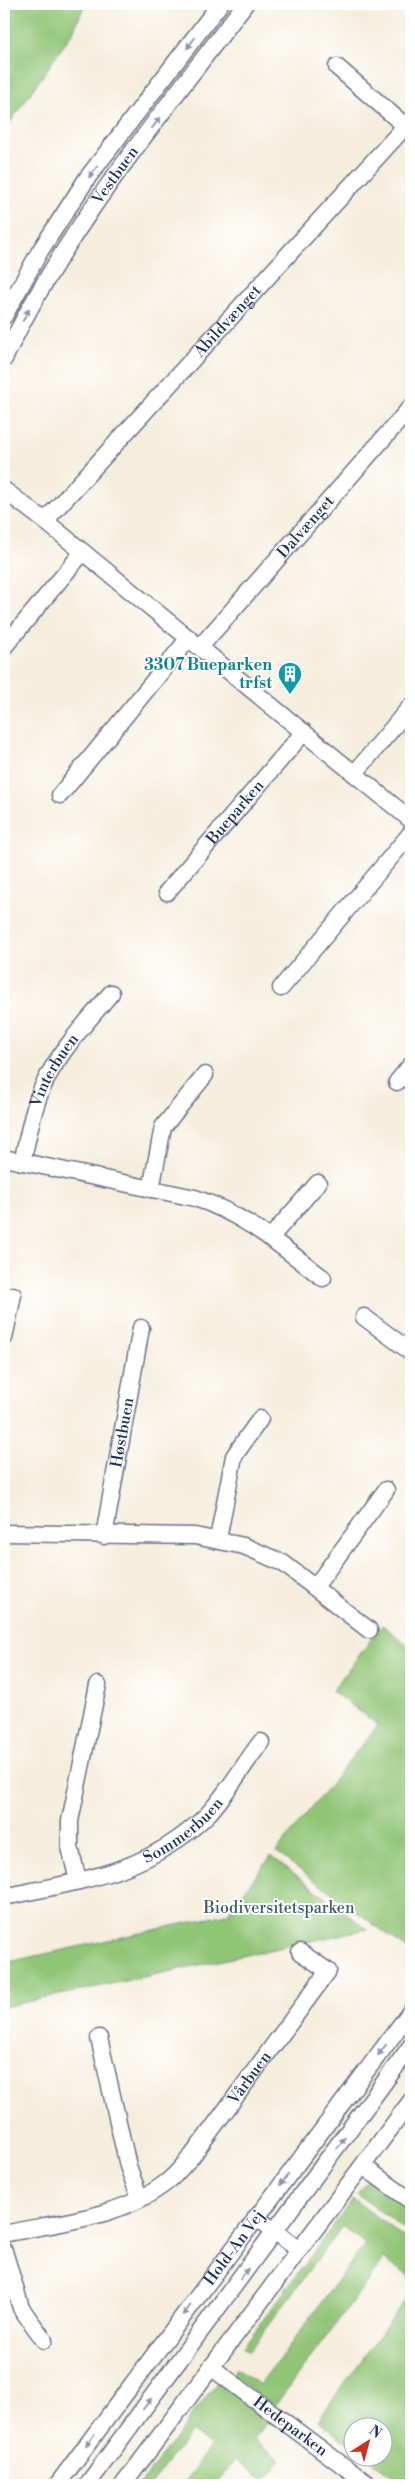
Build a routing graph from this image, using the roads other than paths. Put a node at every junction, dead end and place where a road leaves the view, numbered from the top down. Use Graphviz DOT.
graph roads {
  1 [pos="220,4"];
  2 [pos="245,4"];
  3 [pos="337,67"];
  4 [pos="409,126"];
  5 [pos="4,316"];
  6 [pos="4,359"];
  7 [pos="411,407"];
  8 [pos="4,490"];
  9 [pos="45,521"];
  10 [pos="83,552"];
  11 [pos="194,643"];
  12 [pos="4,647"];
  13 [pos="411,706"];
  14 [pos="304,732"];
  15 [pos="354,773"];
  16 [pos="60,795"];
  17 [pos="411,820"];
  18 [pos="411,833"];
  19 [pos="168,892"];
  20 [pos="282,988"];
  21 [pos="111,992"];
  22 [pos="411,1065"];
  23 [pos="206,1075"];
  24 [pos="397,1082"];
  25 [pos="4,1158"];
  26 [pos="22,1162"];
  27 [pos="318,1183"];
  28 [pos="151,1189"];
  29 [pos="270,1238"];
  30 [pos="323,1278"];
  31 [pos="13,1295"];
  32 [pos="364,1317"];
  33 [pos="141,1328"];
  34 [pos="4,1338"];
  35 [pos="411,1352"];
  36 [pos="260,1419"];
  37 [pos="386,1490"];
  38 [pos="4,1533"];
  39 [pos="104,1536"];
  40 [pos="218,1539"];
  41 [pos="315,1587"];
  42 [pos="369,1630"];
  43 [pos="98,1685"];
  44 [pos="261,1742"];
  45 [pos="78,1881"];
  46 [pos="4,1897"];
  47 [pos="300,1952"];
  48 [pos="411,2011"];
  49 [pos="99,2038"];
  50 [pos="411,2046"];
  51 [pos="411,2101"];
  52 [pos="363,2166"];
  53 [pos="140,2199"];
  54 [pos="411,2202"];
  55 [pos="256,2217"];
  56 [pos="276,2232"];
  57 [pos="4,2234"];
  58 [pos="299,2250"];
  59 [pos="4,2251"];
  60 [pos="44,2340"];
  61 [pos="210,2367"];
  62 [pos="57,2485"];
  63 [pos="87,2485"];
  64 [pos="123,2485"];
  65 [pos="369,2485"];
  1 -- 5 [label="street, Vestbuen, one-way"];
  6 -- 2 [label="street, Vestbuen, one-way"];
  3 -- 4 [label="street"];
  4 -- 9 [label="street, Abildvænget"];
  7 -- 11 [label="street, Dalvænget"];
  8 -- 9 [label="street"];
  9 -- 10 [label="street"];
  10 -- 11 [label="street"];
  10 -- 12 [label="street"];
  11 -- 14 [label="street"];
  11 -- 16 [label="street"];
  13 -- 15 [label="street"];
  14 -- 15 [label="street"];
  14 -- 19 [label="street, Bueparken"];
  15 -- 17 [label="street"];
  18 -- 20 [label="street"];
  21 -- 26 [label="street, Vinterbuen"];
  22 -- 24 [label="street"];
  23 -- 28 [label="street"];
  25 -- 26 [label="street"];
  26 -- 28 [label="street"];
  27 -- 29 [label="street"];
  28 -- 29 [label="street"];
  29 -- 30 [label="street"];
  31 -- 34 [label="street"];
  32 -- 35 [label="street"];
  33 -- 39 [label="street, Høstbuen"];
  36 -- 40 [label="street"];
  37 -- 41 [label="street"];
  38 -- 39 [label="street"];
  39 -- 40 [label="street"];
  40 -- 41 [label="street"];
  41 -- 42 [label="street"];
  43 -- 45 [label="street"];
  44 -- 45 [label="street, Sommerbuen"];
  45 -- 46 [label="street, Sommerbuen"];
  47 -- 53 [label="street, Vårbuen"];
  48 -- 55 [label="street, Hold-An Vej, one-way"];
  49 -- 53 [label="street"];
  56 -- 50 [label="street, Hold-An Vej, one-way"];
  51 -- 52 [label="street"];
  52 -- 54 [label="street"];
  52 -- 58 [label="street"];
  53 -- 57 [label="street, Vårbuen"];
  55 -- 56 [label="street"];
  55 -- 62 [label="street, Hold-An Vej, one-way"];
  56 -- 58 [label="street"];
  63 -- 56 [label="street, Hold-An Vej, one-way"];
  58 -- 61 [label="street"];
  59 -- 60 [label="street"];
  61 -- 64 [label="street"];
  61 -- 65 [label="street, Hedeparken"];
}
